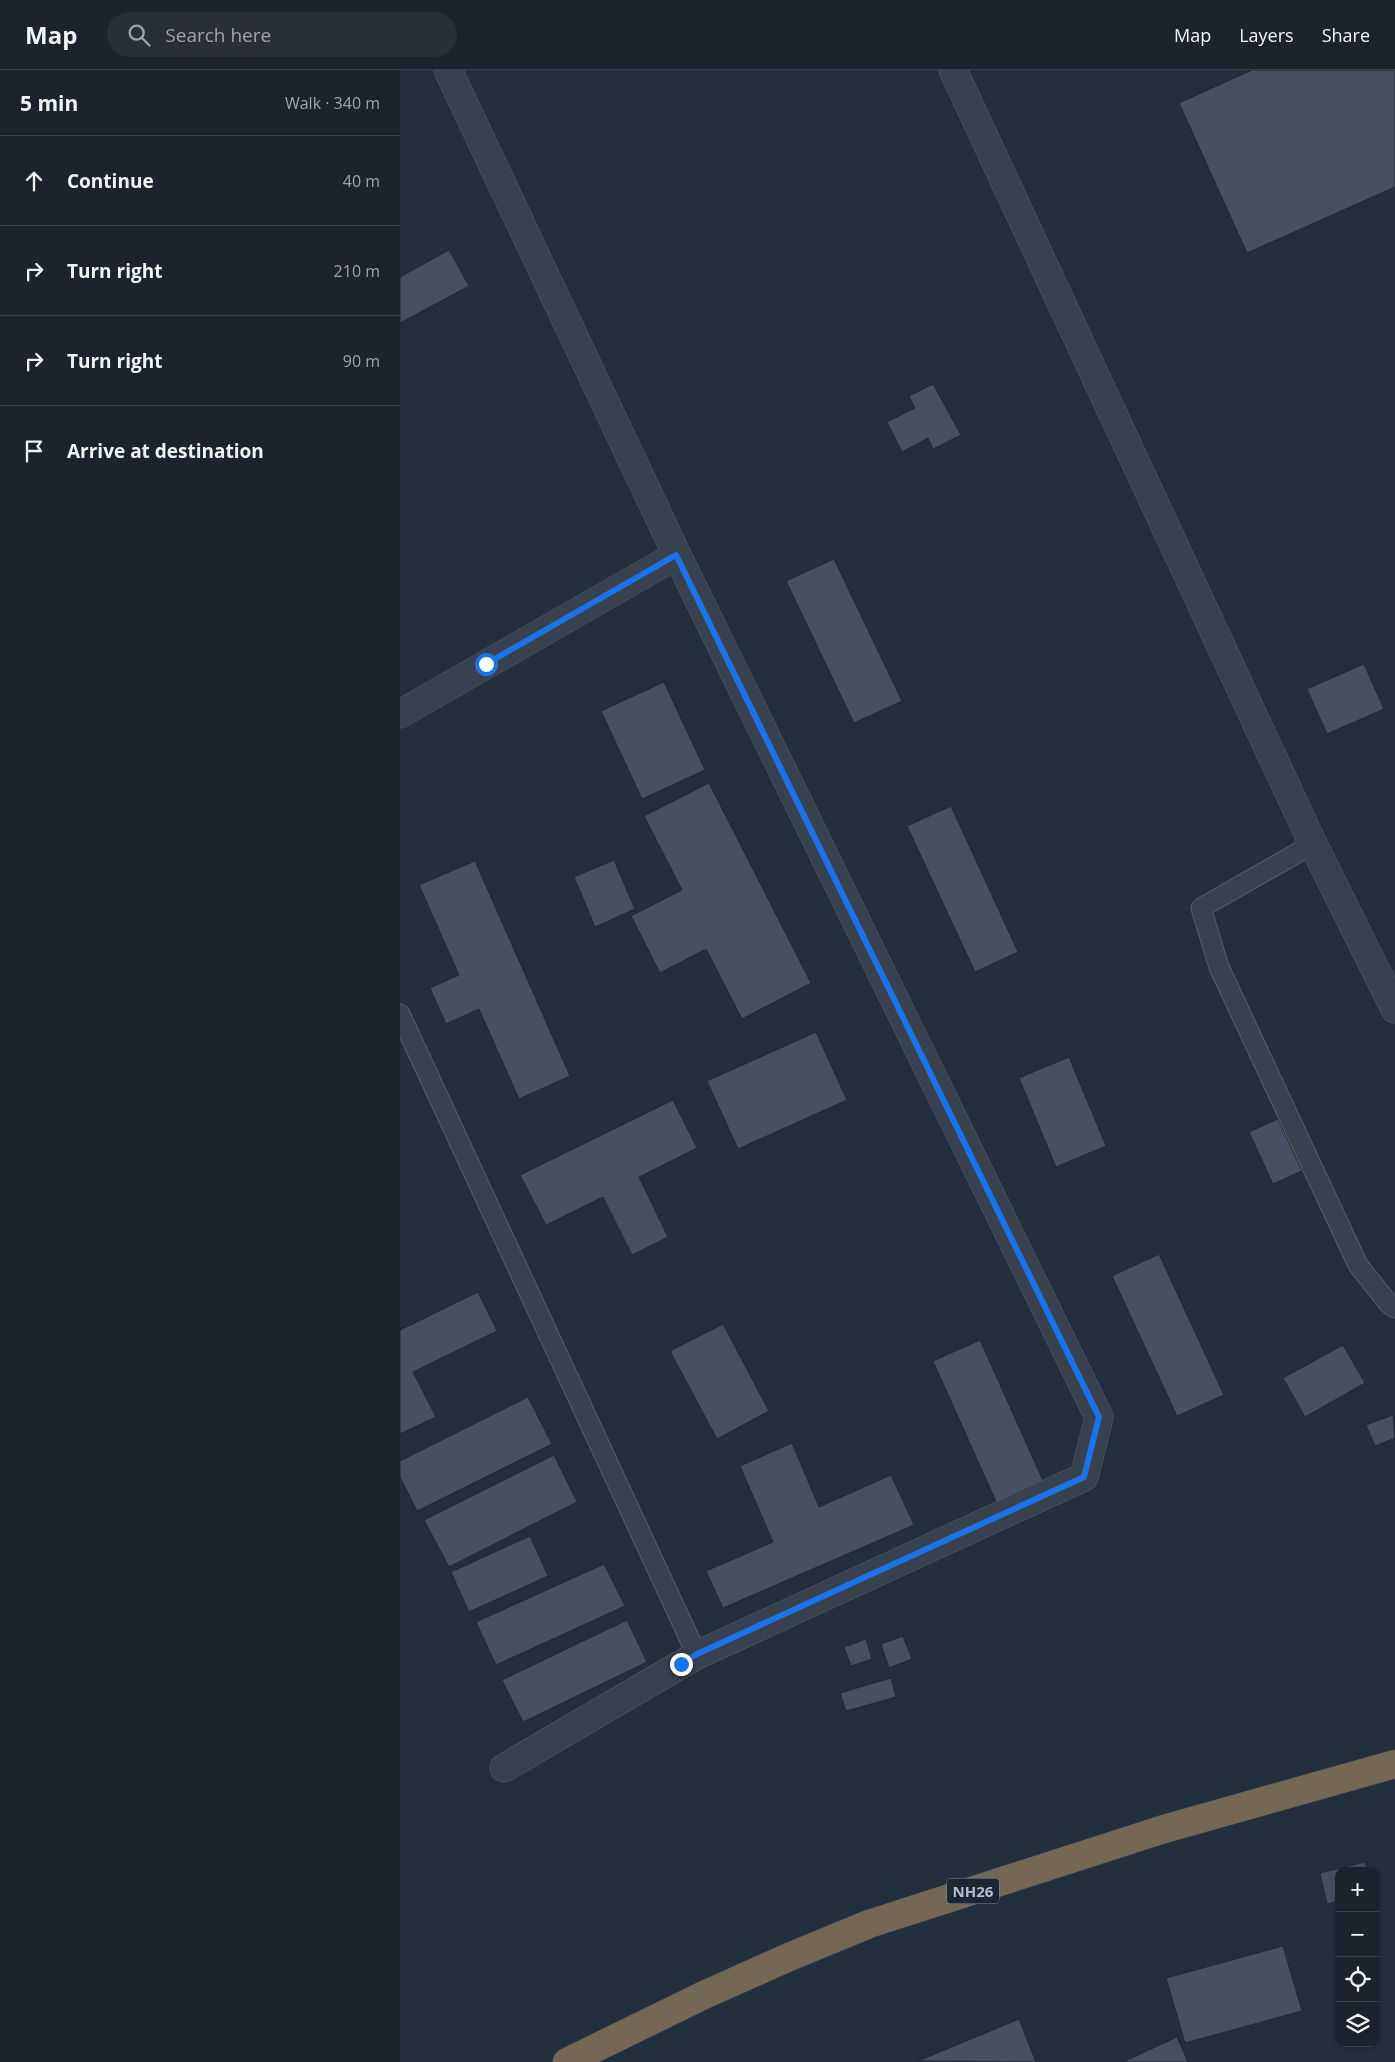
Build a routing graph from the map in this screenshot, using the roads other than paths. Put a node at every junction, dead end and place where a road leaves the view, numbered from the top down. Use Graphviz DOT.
graph roads {
  1 [pos="448,70"];
  2 [pos="953,70"];
  3 [pos="676,555"];
  4 [pos="400,714"];
  5 [pos="1313,844"];
  6 [pos="1395,1009"];
  7 [pos="400,1014"];
  8 [pos="1395,1308"];
  9 [pos="697,1654"];
  10 [pos="1395,1764"];
  11 [pos="504,1768"];
  12 [pos="567,2062"];
  1 -- 3 [label="street"];
  2 -- 5 [label="street"];
  3 -- 4 [label="street"];
  3 -- 9 [label="street"];
  5 -- 6 [label="street"];
  5 -- 8 [label="lane"];
  7 -- 9 [label="lane"];
  9 -- 11 [label="street"];
  10 -- 12 [label="highway, NH26"];
}
